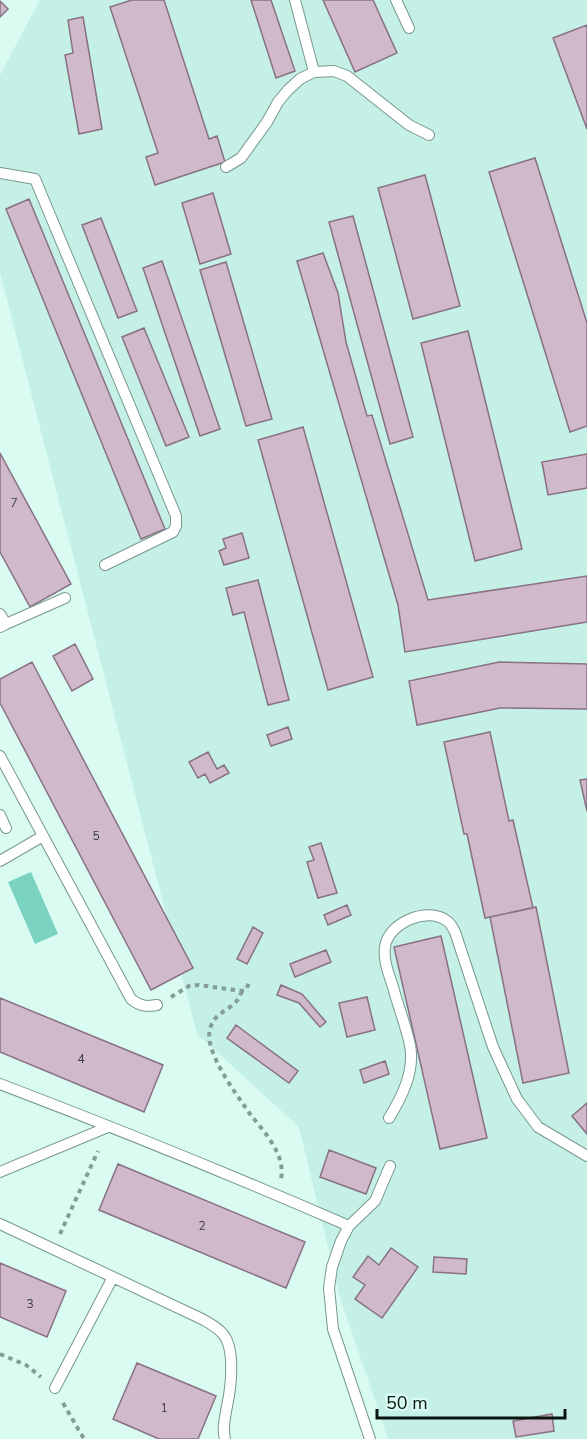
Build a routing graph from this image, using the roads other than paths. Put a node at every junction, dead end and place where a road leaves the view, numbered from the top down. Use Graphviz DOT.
graph roads {
  1 [pos="295,0"];
  2 [pos="396,0"];
  3 [pos="409,28"];
  4 [pos="314,72"];
  5 [pos="429,135"];
  6 [pos="226,167"];
  7 [pos="0,172"];
  8 [pos="105,565"];
  9 [pos="64,598"];
  10 [pos="0,614"];
  11 [pos="3,626"];
  12 [pos="0,756"];
  13 [pos="0,815"];
  14 [pos="6,828"];
  15 [pos="43,836"];
  16 [pos="0,861"];
  17 [pos="157,1005"];
  18 [pos="0,1084"];
  19 [pos="389,1118"];
  20 [pos="108,1127"];
  21 [pos="587,1156"];
  22 [pos="390,1166"];
  23 [pos="0,1172"];
  24 [pos="0,1224"];
  25 [pos="349,1226"];
  26 [pos="113,1277"];
  27 [pos="55,1388"];
  28 [pos="225,1439"];
  29 [pos="370,1439"];
  1 -- 4 [label="lane"];
  2 -- 3 [label="lane"];
  4 -- 5 [label="lane"];
  4 -- 6 [label="lane"];
  7 -- 8 [label="lane"];
  9 -- 11 [label="lane"];
  10 -- 11 [label="lane"];
  12 -- 15 [label="lane"];
  13 -- 14 [label="lane"];
  15 -- 16 [label="lane"];
  15 -- 17 [label="lane"];
  18 -- 25 [label="lane"];
  19 -- 21 [label="lane"];
  20 -- 23 [label="lane"];
  22 -- 25 [label="lane"];
  24 -- 26 [label="lane"];
  25 -- 29 [label="lane"];
  26 -- 27 [label="lane"];
  26 -- 28 [label="lane"];
}
